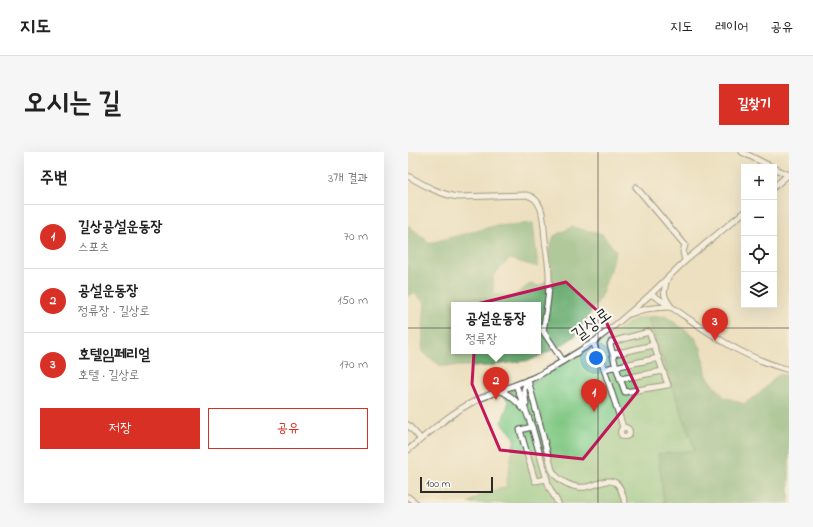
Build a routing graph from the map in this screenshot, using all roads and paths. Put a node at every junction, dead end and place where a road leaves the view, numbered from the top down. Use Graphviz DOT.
graph roads {
  1 [pos="742,152"];
  2 [pos="765,164"];
  3 [pos="777,170"];
  4 [pos="788,175"];
  5 [pos="408,176"];
  6 [pos="777,184"];
  7 [pos="636,187"];
  8 [pos="741,214"];
  9 [pos="685,261"];
  10 [pos="668,278"];
  11 [pos="651,294"];
  12 [pos="672,307"];
  13 [pos="627,315"];
  14 [pos="593,342"];
  15 [pos="654,345"];
  16 [pos="613,354"];
  17 [pos="659,358"];
  18 [pos="563,361"];
  19 [pos="616,367"];
  20 [pos="604,369"];
  21 [pos="789,370"];
  22 [pos="663,371"];
  23 [pos="620,379"];
  24 [pos="528,380"];
  25 [pos="516,385"];
  26 [pos="499,391"];
  27 [pos="527,412"];
  28 [pos="408,425"];
  29 [pos="532,427"];
  30 [pos="623,427"];
  31 [pos="421,439"];
  32 [pos="408,450"];
  33 [pos="547,479"];
  34 [pos="408,497"];
  35 [pos="416,503"];
  36 [pos="558,503"];
  37 [pos="625,503"];
  1 -- 2 [label="street"];
  3 -- 4 [label="street"];
  4 -- 6 [label="street"];
  5 -- 18 [label="street"];
  7 -- 9 [label="street"];
  8 -- 9 [label="street, 길상로"];
  9 -- 10 [label="street, 길상로"];
  10 -- 11 [label="street, 길상로"];
  10 -- 12 [label="street"];
  11 -- 12 [label="street"];
  11 -- 13 [label="street, 길상로"];
  12 -- 13 [label="street"];
  12 -- 21 [label="street"];
  13 -- 14 [label="street, 길상로"];
  14 -- 18 [label="street, 길상로"];
  14 -- 20 [label="street"];
  15 -- 16 [label="street"];
  15 -- 16 [label="street"];
  15 -- 17 [label="street"];
  16 -- 19 [label="street"];
  17 -- 19 [label="street"];
  17 -- 22 [label="street"];
  18 -- 24 [label="street, 길상로"];
  19 -- 20 [label="street"];
  19 -- 23 [label="street"];
  20 -- 30 [label="street"];
  22 -- 23 [label="street"];
  22 -- 23 [label="street"];
  24 -- 25 [label="street, 길상로"];
  24 -- 27 [label="street"];
  24 -- 37 [label="street"];
  25 -- 26 [label="street, 길상로"];
  25 -- 27 [label="street"];
  26 -- 27 [label="street"];
  26 -- 31 [label="street, 길상로"];
  27 -- 29 [label="street"];
  28 -- 31 [label="street"];
  29 -- 33 [label="street"];
  29 -- 33 [label="street"];
  31 -- 32 [label="street, 길상로"];
  33 -- 36 [label="street"];
  34 -- 35 [label="street"];
}
